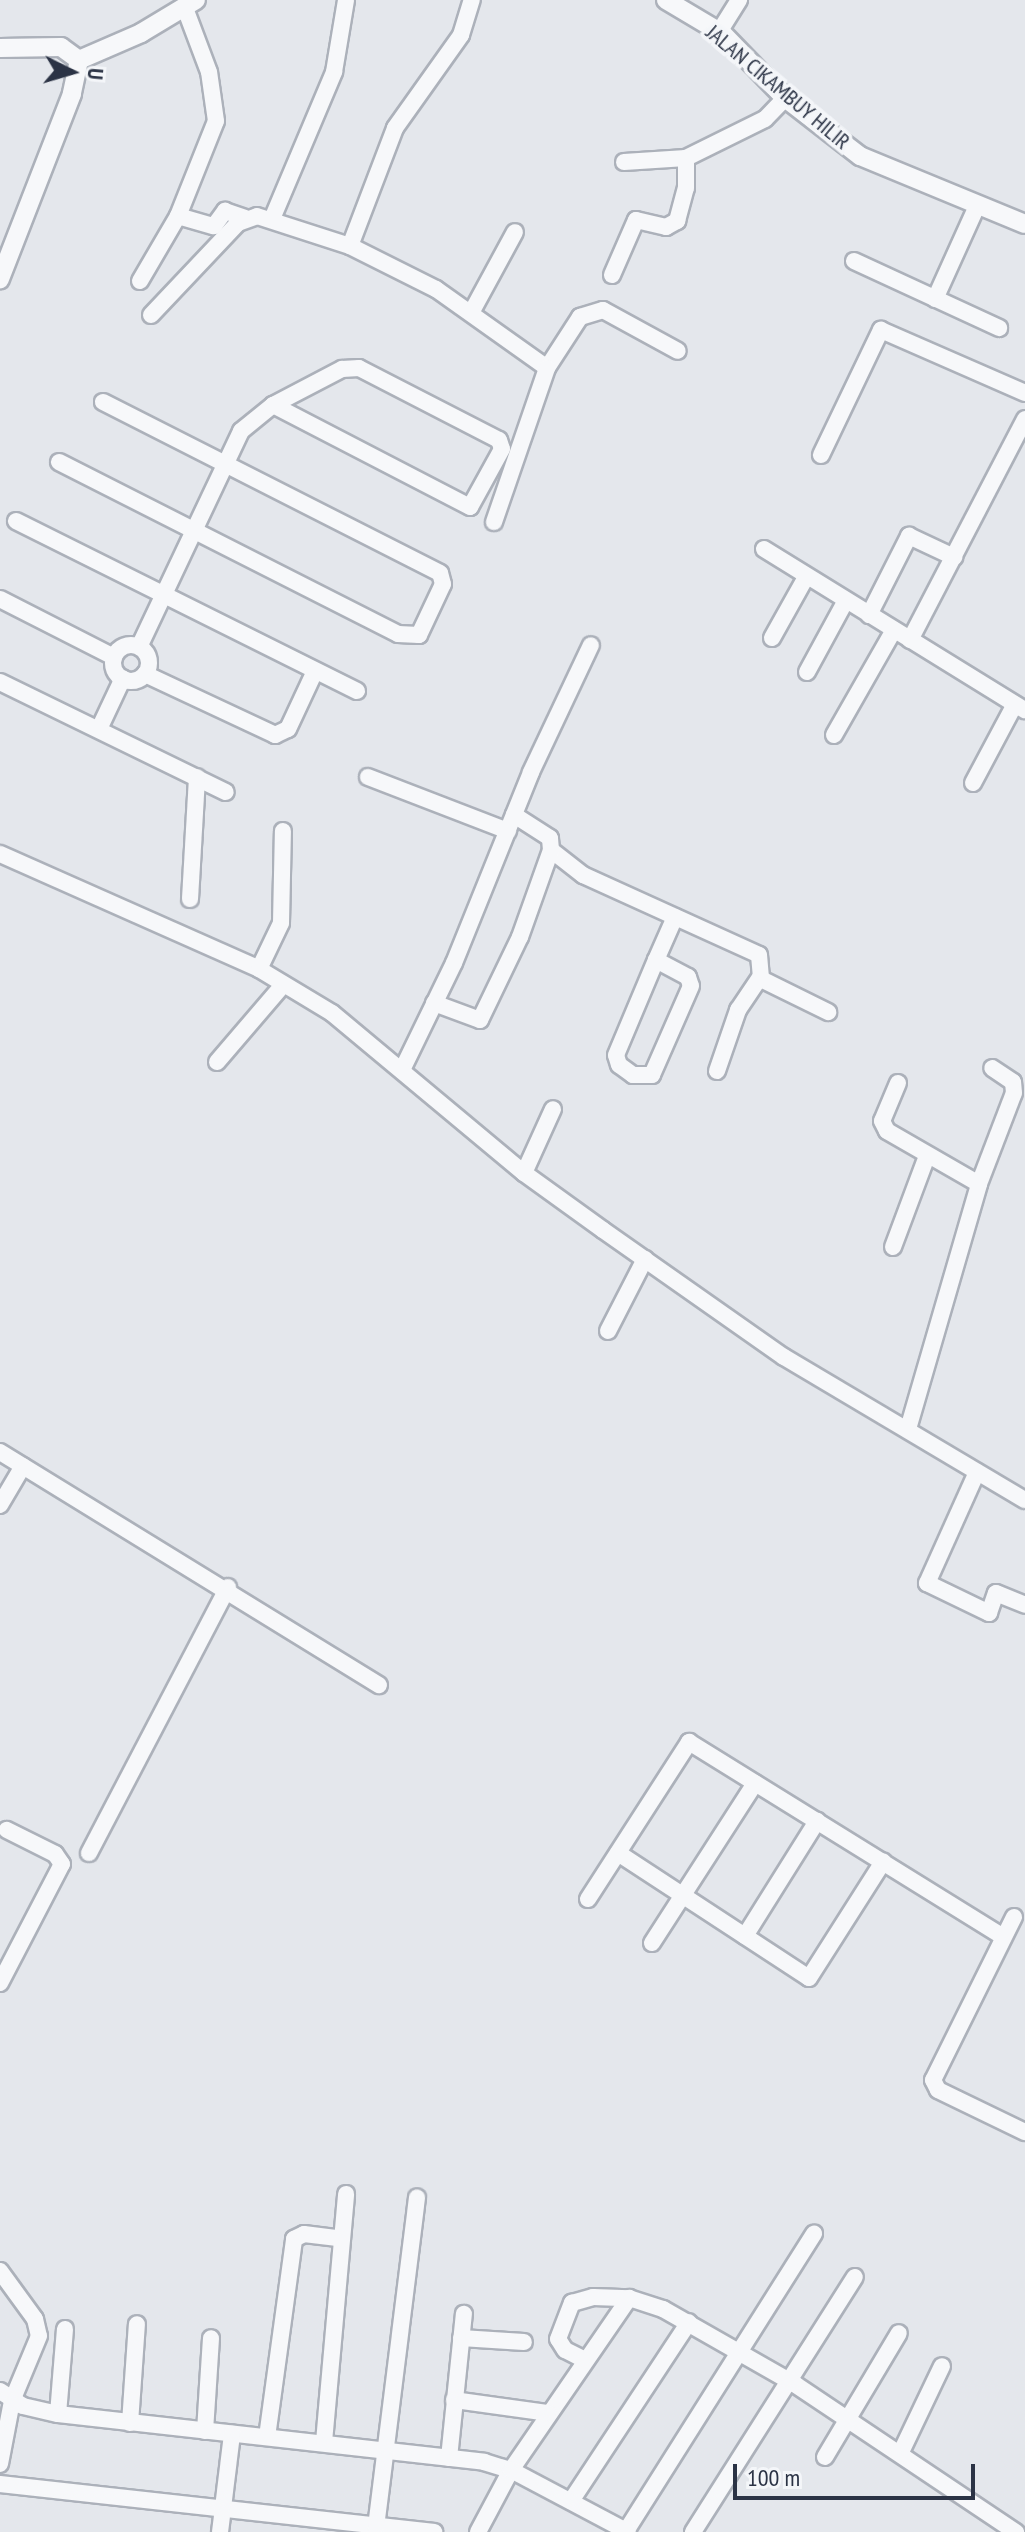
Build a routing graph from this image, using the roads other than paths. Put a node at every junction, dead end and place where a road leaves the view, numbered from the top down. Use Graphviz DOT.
graph roads {
  1 [pos="346,0"];
  2 [pos="472,0"];
  3 [pos="666,0"];
  4 [pos="739,0"];
  5 [pos="190,4"];
  6 [pos="719,32"];
  7 [pos="0,48"];
  8 [pos="79,60"];
  9 [pos="785,98"];
  10 [pos="686,158"];
  11 [pos="624,162"];
  12 [pos="976,208"];
  13 [pos="178,216"];
  14 [pos="245,218"];
  15 [pos="272,219"];
  16 [pos="1024,223"];
  17 [pos="515,232"];
  18 [pos="350,246"];
  19 [pos="854,261"];
  20 [pos="612,275"];
  21 [pos="0,279"];
  22 [pos="140,281"];
  23 [pos="935,299"];
  24 [pos="471,313"];
  25 [pos="151,315"];
  26 [pos="999,328"];
  27 [pos="678,351"];
  28 [pos="547,368"];
  29 [pos="1025,393"];
  30 [pos="103,402"];
  31 [pos="273,405"];
  32 [pos="1025,419"];
  33 [pos="821,455"];
  34 [pos="59,462"];
  35 [pos="226,463"];
  36 [pos="16,521"];
  37 [pos="494,522"];
  38 [pos="195,529"];
  39 [pos="764,549"];
  40 [pos="954,557"];
  41 [pos="805,579"];
  42 [pos="165,594"];
  43 [pos="0,599"];
  44 [pos="845,602"];
  45 [pos="869,615"];
  46 [pos="894,630"];
  47 [pos="772,638"];
  48 [pos="910,640"];
  49 [pos="591,645"];
  50 [pos="139,647"];
  51 [pos="114,657"];
  52 [pos="315,671"];
  53 [pos="807,672"];
  54 [pos="145,674"];
  55 [pos="123,678"];
  56 [pos="0,682"];
  57 [pos="357,691"];
  58 [pos="1020,707"];
  59 [pos="99,729"];
  60 [pos="834,735"];
  61 [pos="197,777"];
  62 [pos="368,777"];
  63 [pos="973,783"];
  64 [pos="226,792"];
  65 [pos="514,815"];
  66 [pos="283,831"];
  67 [pos="508,831"];
  68 [pos="551,850"];
  69 [pos="0,854"];
  70 [pos="190,899"];
  71 [pos="675,917"];
  72 [pos="656,960"];
  73 [pos="259,969"];
  74 [pos="760,977"];
  75 [pos="283,985"];
  76 [pos="434,1003"];
  77 [pos="828,1012"];
  78 [pos="217,1062"];
  79 [pos="992,1068"];
  80 [pos="402,1070"];
  81 [pos="717,1071"];
  82 [pos="898,1083"];
  83 [pos="553,1109"];
  84 [pos="927,1156"];
  85 [pos="524,1173"];
  86 [pos="979,1184"];
  87 [pos="893,1247"];
  88 [pos="645,1259"];
  89 [pos="608,1331"];
  90 [pos="908,1429"];
  91 [pos="0,1452"];
  92 [pos="23,1466"];
  93 [pos="977,1472"];
  94 [pos="1025,1500"];
  95 [pos="0,1505"];
  96 [pos="228,1587"];
  97 [pos="1025,1605"];
  98 [pos="379,1685"];
  99 [pos="755,1783"];
  100 [pos="817,1821"];
  101 [pos="7,1830"];
  102 [pos="89,1853"];
  103 [pos="618,1853"];
  104 [pos="883,1862"];
  105 [pos="683,1896"];
  106 [pos="588,1899"];
  107 [pos="1014,1917"];
  108 [pos="745,1936"];
  109 [pos="1004,1937"];
  110 [pos="652,1943"];
  111 [pos="0,1983"];
  112 [pos="1025,2132"];
  113 [pos="346,2194"];
  114 [pos="417,2198"];
  115 [pos="814,2234"];
  116 [pos="342,2239"];
  117 [pos="0,2271"];
  118 [pos="855,2277"];
  119 [pos="629,2298"];
  120 [pos="464,2314"];
  121 [pos="689,2322"];
  122 [pos="137,2324"];
  123 [pos="65,2329"];
  124 [pos="899,2333"];
  125 [pos="211,2338"];
  126 [pos="461,2338"];
  127 [pos="524,2342"];
  128 [pos="738,2351"];
  129 [pos="585,2360"];
  130 [pos="942,2366"];
  131 [pos="789,2381"];
  132 [pos="6,2396"];
  133 [pos="454,2400"];
  134 [pos="548,2413"];
  135 [pos="58,2414"];
  136 [pos="848,2418"];
  137 [pos="130,2423"];
  138 [pos="205,2431"];
  139 [pos="232,2434"];
  140 [pos="267,2437"];
  141 [pos="324,2442"];
  142 [pos="385,2451"];
  143 [pos="901,2452"];
  144 [pos="825,2457"];
  145 [pos="449,2458"];
  146 [pos="0,2467"];
  147 [pos="511,2470"];
  148 [pos="7,2483"];
  149 [pos="571,2501"];
  150 [pos="222,2510"];
  151 [pos="376,2527"];
  152 [pos="220,2532"];
  153 [pos="434,2532"];
  154 [pos="478,2532"];
  155 [pos="627,2532"];
  156 [pos="693,2532"];
  157 [pos="1016,2532"];
  1 -- 15 [label="street"];
  2 -- 18 [label="street"];
  3 -- 6 [label="street, JALAN CIKAMBUY HILIR"];
  4 -- 6 [label="street"];
  5 -- 8 [label="street"];
  5 -- 13 [label="street"];
  6 -- 9 [label="street, JALAN CIKAMBUY HILIR"];
  7 -- 8 [label="street"];
  8 -- 21 [label="street"];
  9 -- 10 [label="street"];
  9 -- 12 [label="street, JALAN CIKAMBUY HILIR"];
  10 -- 11 [label="street"];
  10 -- 20 [label="street"];
  12 -- 16 [label="street, JALAN CIKAMBUY HILIR"];
  12 -- 23 [label="street"];
  13 -- 14 [label="street"];
  13 -- 22 [label="street"];
  14 -- 15 [label="street"];
  14 -- 25 [label="street"];
  15 -- 18 [label="street"];
  17 -- 24 [label="street"];
  18 -- 24 [label="street"];
  19 -- 23 [label="street"];
  23 -- 26 [label="street"];
  24 -- 28 [label="street"];
  27 -- 28 [label="street"];
  28 -- 37 [label="street"];
  29 -- 33 [label="street"];
  30 -- 35 [label="street"];
  31 -- 31 [label="street"];
  31 -- 35 [label="street"];
  32 -- 40 [label="street"];
  34 -- 38 [label="street"];
  35 -- 38 [label="street"];
  35 -- 38 [label="street"];
  36 -- 42 [label="street"];
  38 -- 42 [label="street"];
  39 -- 41 [label="street"];
  40 -- 45 [label="street"];
  40 -- 48 [label="street"];
  41 -- 44 [label="street"];
  41 -- 47 [label="street"];
  42 -- 50 [label="street"];
  42 -- 52 [label="street"];
  43 -- 51 [label="street"];
  44 -- 45 [label="street"];
  44 -- 53 [label="street"];
  45 -- 46 [label="street"];
  46 -- 48 [label="street"];
  46 -- 60 [label="street"];
  48 -- 58 [label="street"];
  49 -- 65 [label="street"];
  50 -- 51 [label="street"];
  50 -- 54 [label="street"];
  51 -- 55 [label="street"];
  52 -- 54 [label="street"];
  52 -- 57 [label="street"];
  54 -- 55 [label="street"];
  55 -- 59 [label="street"];
  56 -- 59 [label="street"];
  58 -- 63 [label="street"];
  59 -- 61 [label="street"];
  61 -- 64 [label="street"];
  61 -- 70 [label="street"];
  62 -- 67 [label="street"];
  65 -- 67 [label="street"];
  65 -- 68 [label="street"];
  66 -- 73 [label="street"];
  67 -- 76 [label="street"];
  68 -- 71 [label="street"];
  68 -- 76 [label="street"];
  69 -- 73 [label="street"];
  71 -- 72 [label="street"];
  71 -- 74 [label="street"];
  72 -- 72 [label="street"];
  73 -- 75 [label="street"];
  74 -- 77 [label="street"];
  74 -- 81 [label="street"];
  75 -- 78 [label="street"];
  75 -- 80 [label="street"];
  76 -- 80 [label="street"];
  79 -- 86 [label="street"];
  80 -- 85 [label="street"];
  82 -- 84 [label="street"];
  83 -- 85 [label="street"];
  84 -- 86 [label="street"];
  84 -- 87 [label="street"];
  85 -- 88 [label="street"];
  86 -- 90 [label="street"];
  88 -- 89 [label="street"];
  88 -- 90 [label="street"];
  90 -- 93 [label="street"];
  91 -- 92 [label="street"];
  92 -- 95 [label="street"];
  92 -- 96 [label="street"];
  93 -- 94 [label="street"];
  93 -- 97 [label="street"];
  96 -- 98 [label="street"];
  96 -- 102 [label="street"];
  99 -- 100 [label="street"];
  99 -- 103 [label="street"];
  99 -- 105 [label="street"];
  100 -- 104 [label="street"];
  100 -- 108 [label="street"];
  101 -- 111 [label="street"];
  103 -- 105 [label="street"];
  103 -- 106 [label="street"];
  104 -- 108 [label="street"];
  104 -- 109 [label="street"];
  105 -- 108 [label="street"];
  105 -- 110 [label="street"];
  107 -- 109 [label="street"];
  109 -- 112 [label="street"];
  113 -- 116 [label="street"];
  114 -- 142 [label="street"];
  115 -- 128 [label="street"];
  116 -- 140 [label="street"];
  116 -- 141 [label="street"];
  117 -- 132 [label="street"];
  118 -- 131 [label="street"];
  119 -- 121 [label="street"];
  119 -- 129 [label="street"];
  119 -- 129 [label="street"];
  120 -- 126 [label="street"];
  121 -- 128 [label="street"];
  121 -- 149 [label="street"];
  122 -- 137 [label="street"];
  123 -- 135 [label="street"];
  124 -- 136 [label="street"];
  125 -- 138 [label="street"];
  126 -- 127 [label="street"];
  126 -- 133 [label="street"];
  128 -- 131 [label="street"];
  128 -- 155 [label="street"];
  129 -- 134 [label="street"];
  130 -- 143 [label="street"];
  131 -- 136 [label="street"];
  131 -- 156 [label="street"];
  132 -- 135 [label="street"];
  132 -- 146 [label="street"];
  133 -- 134 [label="street"];
  133 -- 145 [label="street"];
  134 -- 147 [label="street"];
  135 -- 137 [label="street"];
  136 -- 143 [label="street"];
  136 -- 144 [label="street"];
  137 -- 138 [label="street"];
  138 -- 139 [label="street"];
  139 -- 140 [label="street"];
  139 -- 150 [label="street"];
  140 -- 141 [label="street"];
  141 -- 142 [label="street"];
  142 -- 145 [label="street"];
  142 -- 151 [label="street"];
  143 -- 157 [label="street"];
  145 -- 147 [label="street"];
  146 -- 148 [label="street"];
  147 -- 149 [label="street"];
  147 -- 154 [label="street"];
  148 -- 150 [label="street"];
  149 -- 155 [label="street"];
  150 -- 151 [label="street"];
  150 -- 152 [label="street"];
  151 -- 153 [label="street"];
}
